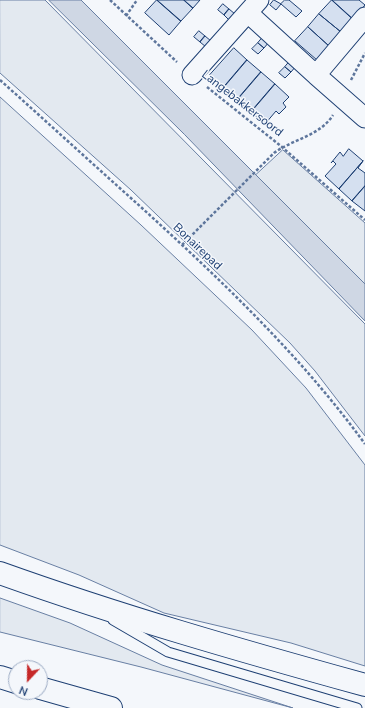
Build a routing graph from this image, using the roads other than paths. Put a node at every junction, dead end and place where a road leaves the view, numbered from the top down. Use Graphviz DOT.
graph roads {
  1 [pos="254,7"];
  2 [pos="365,17"];
  3 [pos="192,75"];
  4 [pos="316,75"];
  5 [pos="365,118"];
  6 [pos="0,573"];
  7 [pos="81,602"];
  8 [pos="365,685"];
  9 [pos="48,690"];
  10 [pos="111,708"];
  11 [pos="357,708"];
  1 -- 3 [label="street"];
  1 -- 4 [label="street"];
  2 -- 4 [label="street"];
  4 -- 5 [label="street"];
  6 -- 7 [label="highway"];
  7 -- 8 [label="highway"];
  7 -- 11 [label="lane"];
  9 -- 10 [label="highway"];
}
